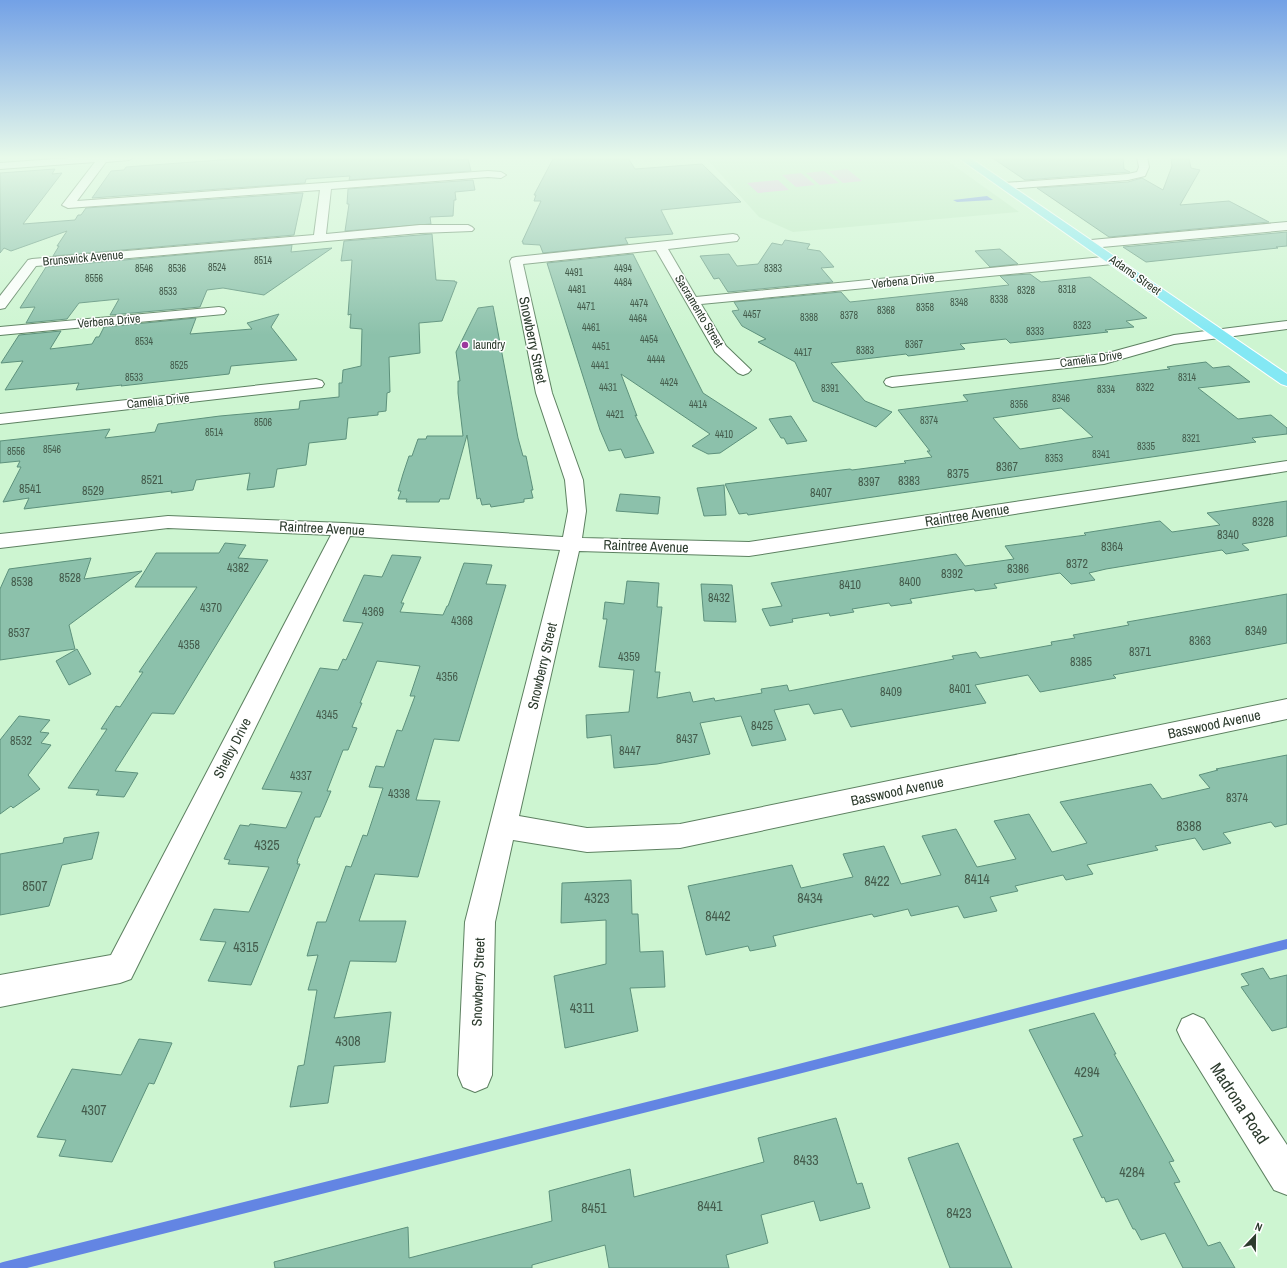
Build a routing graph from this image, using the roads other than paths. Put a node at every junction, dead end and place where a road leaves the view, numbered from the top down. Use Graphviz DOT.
graph roads {
  1 [pos="322,216"];
  2 [pos="1049,216"];
  3 [pos="1287,226"];
  4 [pos="468,229"];
  5 [pos="320,237"];
  6 [pos="733,238"];
  7 [pos="1090,244"];
  8 [pos="661,247"];
  9 [pos="1113,260"];
  10 [pos="693,301"];
  11 [pos="0,305"];
  12 [pos="219,311"];
  13 [pos="1287,325"];
  14 [pos="0,331"];
  15 [pos="1218,334"];
  16 [pos="743,370"];
  17 [pos="1287,381"];
  18 [pos="892,382"];
  19 [pos="316,384"];
  20 [pos="0,419"];
  21 [pos="1287,466"];
  22 [pos="344,529"];
  23 [pos="0,541"];
  24 [pos="571,544"];
  25 [pos="1287,709"];
  26 [pos="504,826"];
  27 [pos="0,991"];
  28 [pos="1193,1030"];
  29 [pos="475,1075"];
  30 [pos="1287,1177"];
  1 -- 5 [label="street"];
  2 -- 7 [label="main road, Adams Street"];
  3 -- 7 [label="street"];
  4 -- 5 [label="street, Brunswick Avenue"];
  5 -- 11 [label="street, Brunswick Avenue"];
  6 -- 8 [label="street"];
  7 -- 9 [label="main road, Adams Street"];
  8 -- 10 [label="street, Sacramento Street"];
  8 -- 24 [label="street, Snowberry Street"];
  9 -- 10 [label="street, Verbena Drive"];
  9 -- 15 [label="main road, Adams Street"];
  10 -- 16 [label="street, Sacramento Street"];
  12 -- 14 [label="street, Verbena Drive"];
  13 -- 15 [label="street, Camelia Drive"];
  15 -- 17 [label="main road, Adams Street"];
  15 -- 18 [label="street, Camelia Drive"];
  19 -- 20 [label="street, Camelia Drive"];
  21 -- 24 [label="street, Raintree Avenue"];
  22 -- 23 [label="street, Raintree Avenue"];
  22 -- 24 [label="street, Raintree Avenue"];
  22 -- 27 [label="street, Shelby Drive"];
  24 -- 26 [label="street, Snowberry Street"];
  25 -- 26 [label="street, Basswood Avenue"];
  26 -- 29 [label="street, Snowberry Street"];
  28 -- 30 [label="street, Madrona Road"];
}
